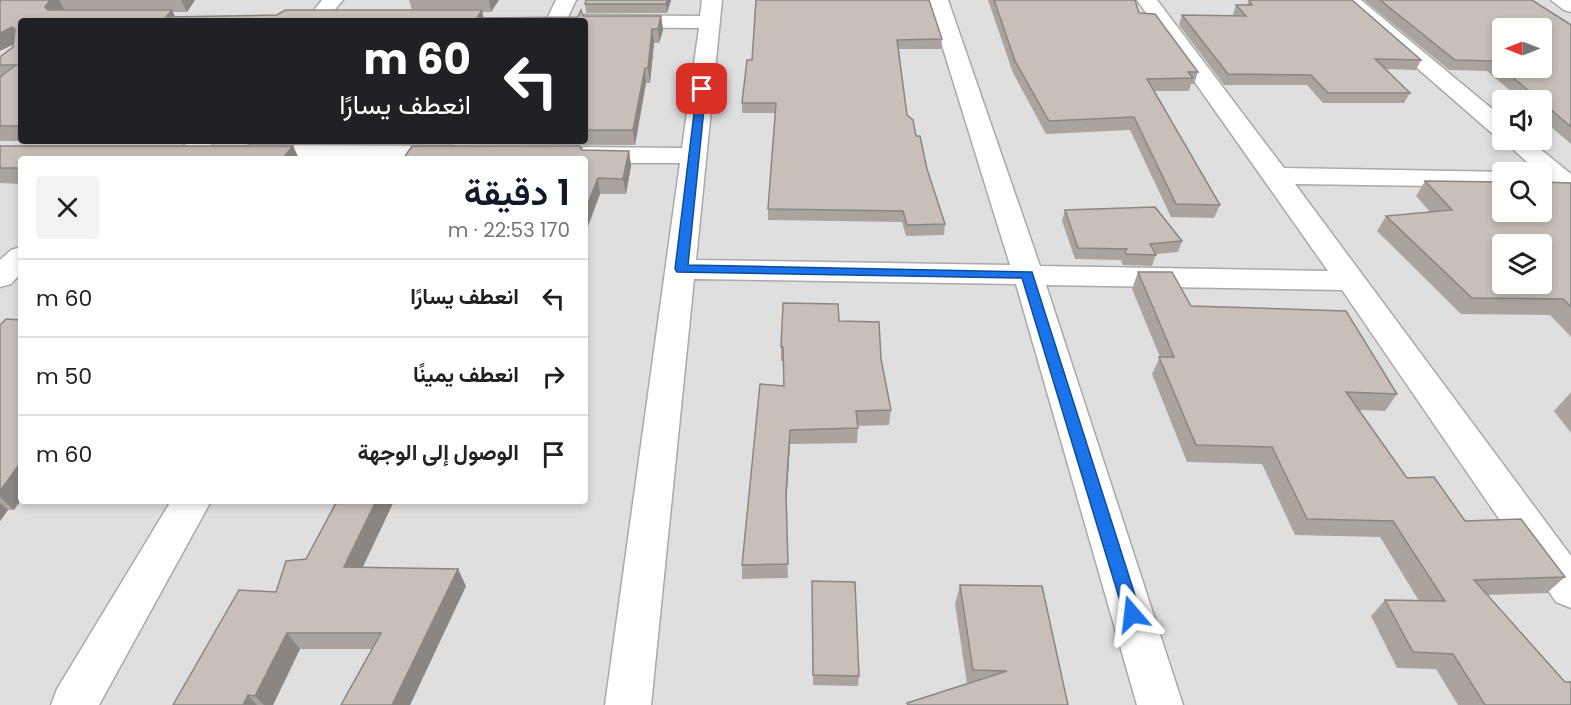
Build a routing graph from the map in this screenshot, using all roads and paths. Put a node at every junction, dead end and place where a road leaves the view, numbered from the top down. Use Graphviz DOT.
graph roads {
  1 [pos="333,0"];
  2 [pos="566,0"];
  3 [pos="938,0"];
  4 [pos="1147,0"];
  5 [pos="1349,0"];
  6 [pos="1561,0"];
  7 [pos="1571,6"];
  8 [pos="711,11"];
  9 [pos="317,18"];
  10 [pos="557,18"];
  11 [pos="588,21"];
  12 [pos="1492,121"];
  13 [pos="188,149"];
  14 [pos="1526,150"];
  15 [pos="478,154"];
  16 [pos="562,155"];
  17 [pos="393,156"];
  18 [pos="693,156"];
  19 [pos="1276,176"];
  20 [pos="1492,179"];
  21 [pos="1562,182"];
  22 [pos="18,259"];
  23 [pos="681,269"];
  24 [pos="1028,274"];
  25 [pos="0,277"];
  26 [pos="1349,281"];
  27 [pos="190,504"];
  28 [pos="1571,589"];
  29 [pos="74,705"];
  30 [pos="628,705"];
  31 [pos="1160,705"];
  1 -- 9 [label="street"];
  2 -- 10 [label="street"];
  3 -- 24 [label="street"];
  4 -- 19 [label="street"];
  5 -- 12 [label="street"];
  6 -- 7 [label="street"];
  8 -- 11 [label="street"];
  8 -- 18 [label="street"];
  13 -- 17 [label="street"];
  14 -- 21 [label="street"];
  15 -- 17 [label="street"];
  16 -- 18 [label="street"];
  18 -- 23 [label="street"];
  19 -- 20 [label="street"];
  19 -- 26 [label="street"];
  22 -- 25 [label="street"];
  23 -- 24 [label="street"];
  23 -- 30 [label="street"];
  24 -- 26 [label="street"];
  24 -- 31 [label="street"];
  26 -- 28 [label="street"];
  27 -- 29 [label="street"];
}
